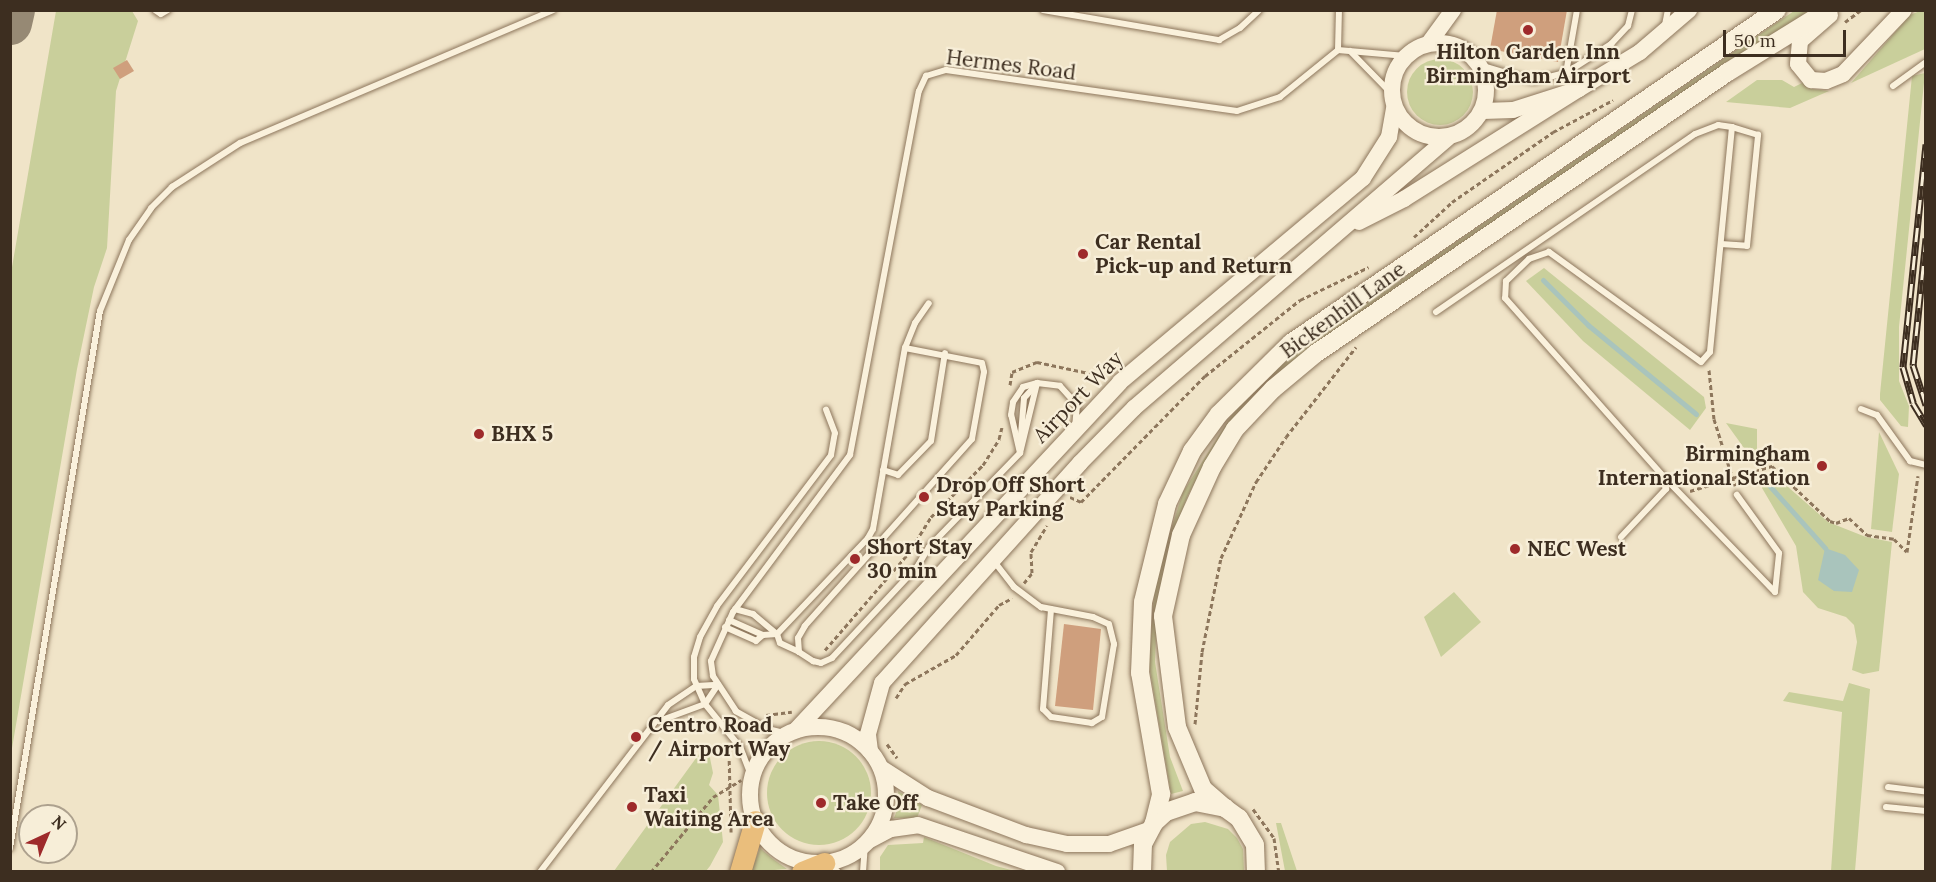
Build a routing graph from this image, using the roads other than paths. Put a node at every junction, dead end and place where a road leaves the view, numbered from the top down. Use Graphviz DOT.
graph roads {
  1 [pos="155,10"];
  2 [pos="168,10"];
  3 [pos="553,10"];
  4 [pos="1043,10"];
  5 [pos="1259,10"];
  6 [pos="1339,10"];
  7 [pos="1453,10"];
  8 [pos="1577,10"];
  9 [pos="1632,10"];
  10 [pos="1668,10"];
  11 [pos="1689,10"];
  12 [pos="1777,10"];
  13 [pos="1828,10"];
  14 [pos="1904,10"];
  15 [pos="1839,17"];
  16 [pos="1663,32"];
  17 [pos="1429,43"];
  18 [pos="1338,50"];
  19 [pos="1350,51"];
  20 [pos="1406,56"];
  21 [pos="1926,62"];
  22 [pos="1480,65"];
  23 [pos="1566,73"];
  24 [pos="1893,86"];
  25 [pos="1579,89"];
  26 [pos="1393,100"];
  27 [pos="1483,111"];
  28 [pos="1732,127"];
  29 [pos="1448,138"];
  30 [pos="1333,235"];
  31 [pos="1721,244"];
  32 [pos="929,303"];
  33 [pos="1436,312"];
  34 [pos="905,348"];
  35 [pos="945,353"];
  36 [pos="1037,383"];
  37 [pos="1861,409"];
  38 [pos="826,410"];
  39 [pos="1074,432"];
  40 [pos="1020,453"];
  41 [pos="1926,465"];
  42 [pos="883,470"];
  43 [pos="1661,474"];
  44 [pos="1737,495"];
  45 [pos="873,529"];
  46 [pos="1621,537"];
  47 [pos="886,538"];
  48 [pos="993,560"];
  49 [pos="735,609"];
  50 [pos="1051,609"];
  51 [pos="727,624"];
  52 [pos="777,634"];
  53 [pos="799,652"];
  54 [pos="718,685"];
  55 [pos="696,686"];
  56 [pos="705,704"];
  57 [pos="658,722"];
  58 [pos="792,732"];
  59 [pos="870,751"];
  60 [pos="881,768"];
  61 [pos="752,778"];
  62 [pos="1888,787"];
  63 [pos="1926,792"];
  64 [pos="1886,807"];
  65 [pos="1225,808"];
  66 [pos="1926,811"];
  67 [pos="755,821"];
  68 [pos="1152,826"];
  69 [pos="867,843"];
  70 [pos="10,848"];
  71 [pos="830,866"];
  72 [pos="1257,868"];
  73 [pos="540,872"];
  74 [pos="740,872"];
  75 [pos="802,872"];
  76 [pos="863,872"];
  77 [pos="1057,872"];
  78 [pos="1142,872"];
  1 -- 2 [label="lane"];
  3 -- 70 [label="lane"];
  4 -- 5 [label="lane"];
  6 -- 18 [label="lane"];
  7 -- 17 [label="street"];
  8 -- 23 [label="lane"];
  9 -- 23 [label="lane"];
  10 -- 16 [label="lane"];
  11 -- 16 [label="street"];
  12 -- 68 [label="main road, Bickenhill Lane"];
  13 -- 65 [label="main road, Bickenhill Lane"];
  14 -- 15 [label="street"];
  16 -- 25 [label="street"];
  17 -- 20 [label="street"];
  17 -- 22 [label="street"];
  18 -- 19 [label="lane"];
  18 -- 49 [label="lane, Hermes Road"];
  19 -- 20 [label="lane"];
  19 -- 26 [label="lane"];
  20 -- 26 [label="street"];
  21 -- 24 [label="lane"];
  22 -- 23 [label="lane"];
  22 -- 27 [label="street"];
  25 -- 27 [label="street"];
  25 -- 30 [label="street"];
  26 -- 29 [label="street"];
  26 -- 39 [label="street, Airport Way"];
  27 -- 29 [label="street"];
  28 -- 31 [label="lane"];
  28 -- 31 [label="lane"];
  28 -- 33 [label="lane"];
  29 -- 30 [label="street"];
  30 -- 48 [label="street"];
  31 -- 43 [label="lane"];
  32 -- 34 [label="lane"];
  34 -- 35 [label="lane"];
  34 -- 42 [label="lane"];
  35 -- 42 [label="lane"];
  35 -- 47 [label="lane"];
  36 -- 39 [label="lane"];
  36 -- 40 [label="lane"];
  36 -- 40 [label="lane"];
  36 -- 40 [label="lane"];
  37 -- 41 [label="lane"];
  38 -- 55 [label="lane"];
  39 -- 58 [label="street, Airport Way"];
  40 -- 53 [label="lane"];
  42 -- 45 [label="lane"];
  43 -- 44 [label="lane"];
  43 -- 46 [label="lane"];
  45 -- 47 [label="lane"];
  45 -- 52 [label="lane"];
  47 -- 53 [label="lane"];
  48 -- 50 [label="lane"];
  48 -- 59 [label="street"];
  49 -- 51 [label="lane"];
  49 -- 52 [label="lane"];
  50 -- 50 [label="lane"];
  51 -- 52 [label="lane"];
  51 -- 54 [label="lane"];
  52 -- 53 [label="lane"];
  54 -- 55 [label="lane"];
  54 -- 56 [label="lane"];
  54 -- 58 [label="lane"];
  55 -- 56 [label="lane"];
  55 -- 57 [label="lane"];
  56 -- 57 [label="lane"];
  56 -- 61 [label="lane"];
  57 -- 73 [label="lane"];
  58 -- 59 [label="street"];
  58 -- 61 [label="street"];
  59 -- 60 [label="street"];
  60 -- 68 [label="street"];
  60 -- 69 [label="street"];
  61 -- 67 [label="street"];
  62 -- 63 [label="lane"];
  64 -- 66 [label="lane"];
  65 -- 68 [label="main road"];
  65 -- 72 [label="main road, Bickenhill Lane"];
  67 -- 71 [label="street"];
  67 -- 74 [label="highway"];
  68 -- 78 [label="main road, Bickenhill Lane"];
  69 -- 71 [label="street"];
  69 -- 76 [label="lane"];
  69 -- 77 [label="street"];
  71 -- 75 [label="highway"];
}
